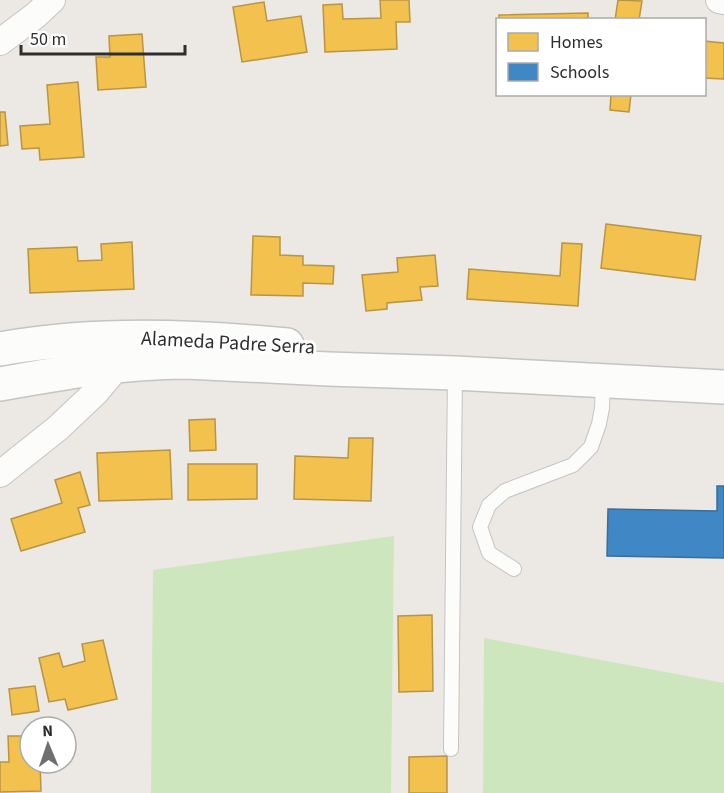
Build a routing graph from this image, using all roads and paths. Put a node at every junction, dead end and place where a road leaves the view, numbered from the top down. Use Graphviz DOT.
graph roads {
  1 [pos="52,0"];
  2 [pos="719,0"];
  3 [pos="724,1"];
  4 [pos="0,42"];
  5 [pos="0,349"];
  6 [pos="117,367"];
  7 [pos="455,373"];
  8 [pos="603,381"];
  9 [pos="0,384"];
  10 [pos="724,387"];
  11 [pos="0,474"];
  12 [pos="514,569"];
  13 [pos="451,749"];
  1 -- 4 [label="street"];
  2 -- 3 [label="street"];
  5 -- 7 [label="street, Alameda Padre Serra"];
  6 -- 7 [label="street, Alameda Padre Serra"];
  6 -- 9 [label="street, Alameda Padre Serra"];
  6 -- 11 [label="street"];
  7 -- 8 [label="street, Alameda Padre Serra"];
  7 -- 13 [label="lane"];
  8 -- 10 [label="street, Alameda Padre Serra"];
  8 -- 12 [label="lane"];
}
